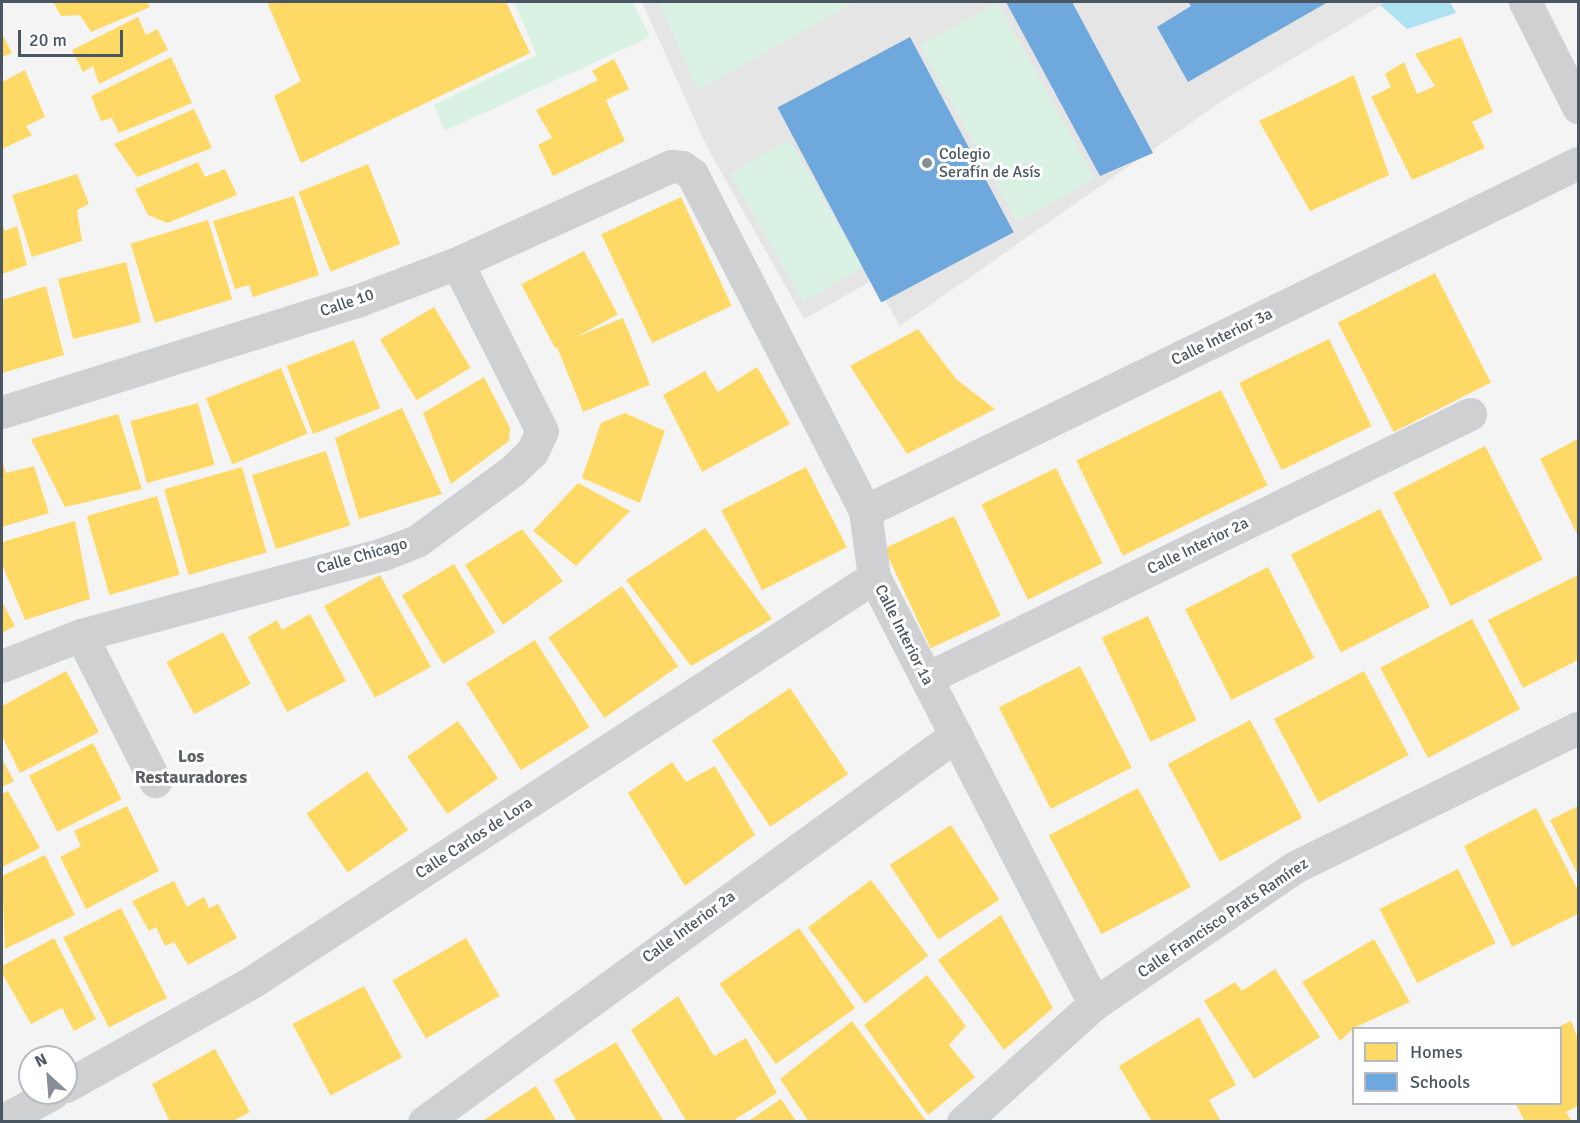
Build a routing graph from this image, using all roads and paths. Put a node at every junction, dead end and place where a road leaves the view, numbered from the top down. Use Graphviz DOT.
graph roads {
  1 [pos="1525,2"];
  2 [pos="1578,107"];
  3 [pos="1578,163"];
  4 [pos="682,167"];
  5 [pos="457,264"];
  6 [pos="2,412"];
  7 [pos="1470,414"];
  8 [pos="865,511"];
  9 [pos="874,577"];
  10 [pos="81,635"];
  11 [pos="2,666"];
  12 [pos="927,678"];
  13 [pos="1578,728"];
  14 [pos="956,735"];
  15 [pos="155,781"];
  16 [pos="1094,1004"];
  17 [pos="78,1079"];
  18 [pos="25,1105"];
  19 [pos="9,1112"];
  20 [pos="424,1122"];
  21 [pos="963,1122"];
  1 -- 2 [label="street"];
  3 -- 8 [label="street, Calle Interior 3a"];
  4 -- 5 [label="street, Calle 10"];
  4 -- 8 [label="street, Calle Interior 1a"];
  5 -- 6 [label="street, Calle 10"];
  5 -- 10 [label="street, Calle Chicago"];
  7 -- 12 [label="street, Calle Interior 2a"];
  8 -- 9 [label="street, Calle Interior 1a"];
  9 -- 12 [label="street, Calle Interior 1a"];
  9 -- 17 [label="street, Calle Carlos de Lora"];
  10 -- 11 [label="street, Calle Chicago"];
  10 -- 15 [label="street"];
  12 -- 14 [label="street, Calle Interior 1a"];
  13 -- 16 [label="street, Calle Francisco Prats Ramírez"];
  14 -- 16 [label="street, Calle Interior 1a"];
  14 -- 20 [label="street, Calle Interior 2a"];
  16 -- 21 [label="street, Calle Francisco Prats Ramírez"];
  18 -- 19 [label="street"];
}
